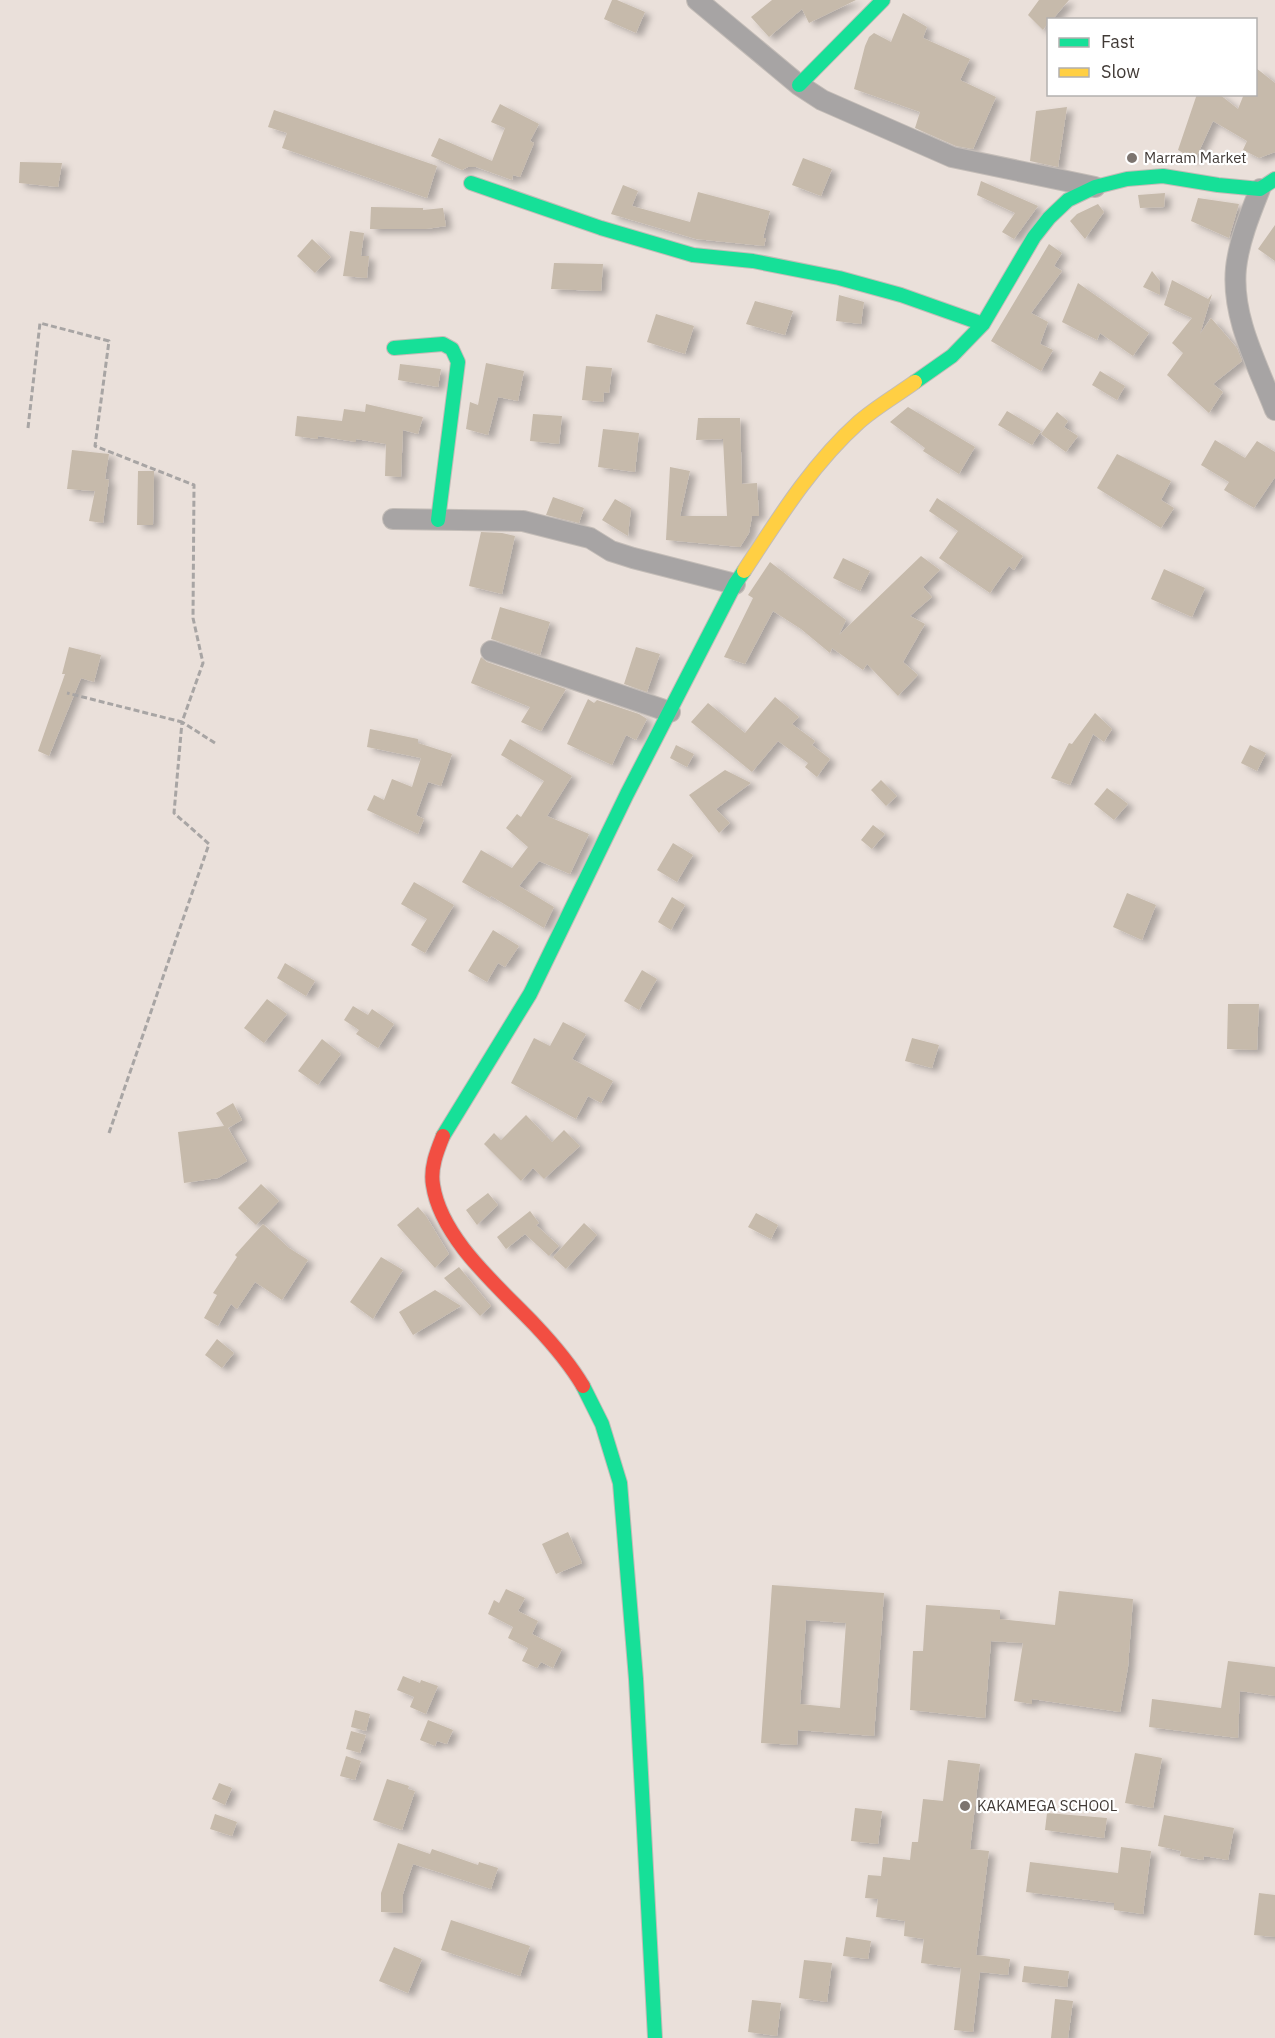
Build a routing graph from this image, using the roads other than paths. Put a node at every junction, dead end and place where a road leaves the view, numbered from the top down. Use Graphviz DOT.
graph roads {
  1 [pos="697,0"];
  2 [pos="883,0"];
  3 [pos="799,85"];
  4 [pos="471,183"];
  5 [pos="1267,184"];
  6 [pos="1095,187"];
  7 [pos="983,324"];
  8 [pos="394,348"];
  9 [pos="1275,410"];
  10 [pos="393,519"];
  11 [pos="438,520"];
  12 [pos="735,584"];
  13 [pos="491,651"];
  14 [pos="670,712"];
  15 [pos="655,2038"];
  1 -- 3 [label="street"];
  2 -- 3 [label="street"];
  3 -- 6 [label="street"];
  4 -- 7 [label="street"];
  5 -- 6 [label="street"];
  5 -- 9 [label="street"];
  6 -- 7 [label="street"];
  7 -- 12 [label="street"];
  8 -- 11 [label="street"];
  10 -- 11 [label="street"];
  11 -- 12 [label="street"];
  12 -- 14 [label="street"];
  13 -- 14 [label="street"];
  14 -- 15 [label="street"];
}
